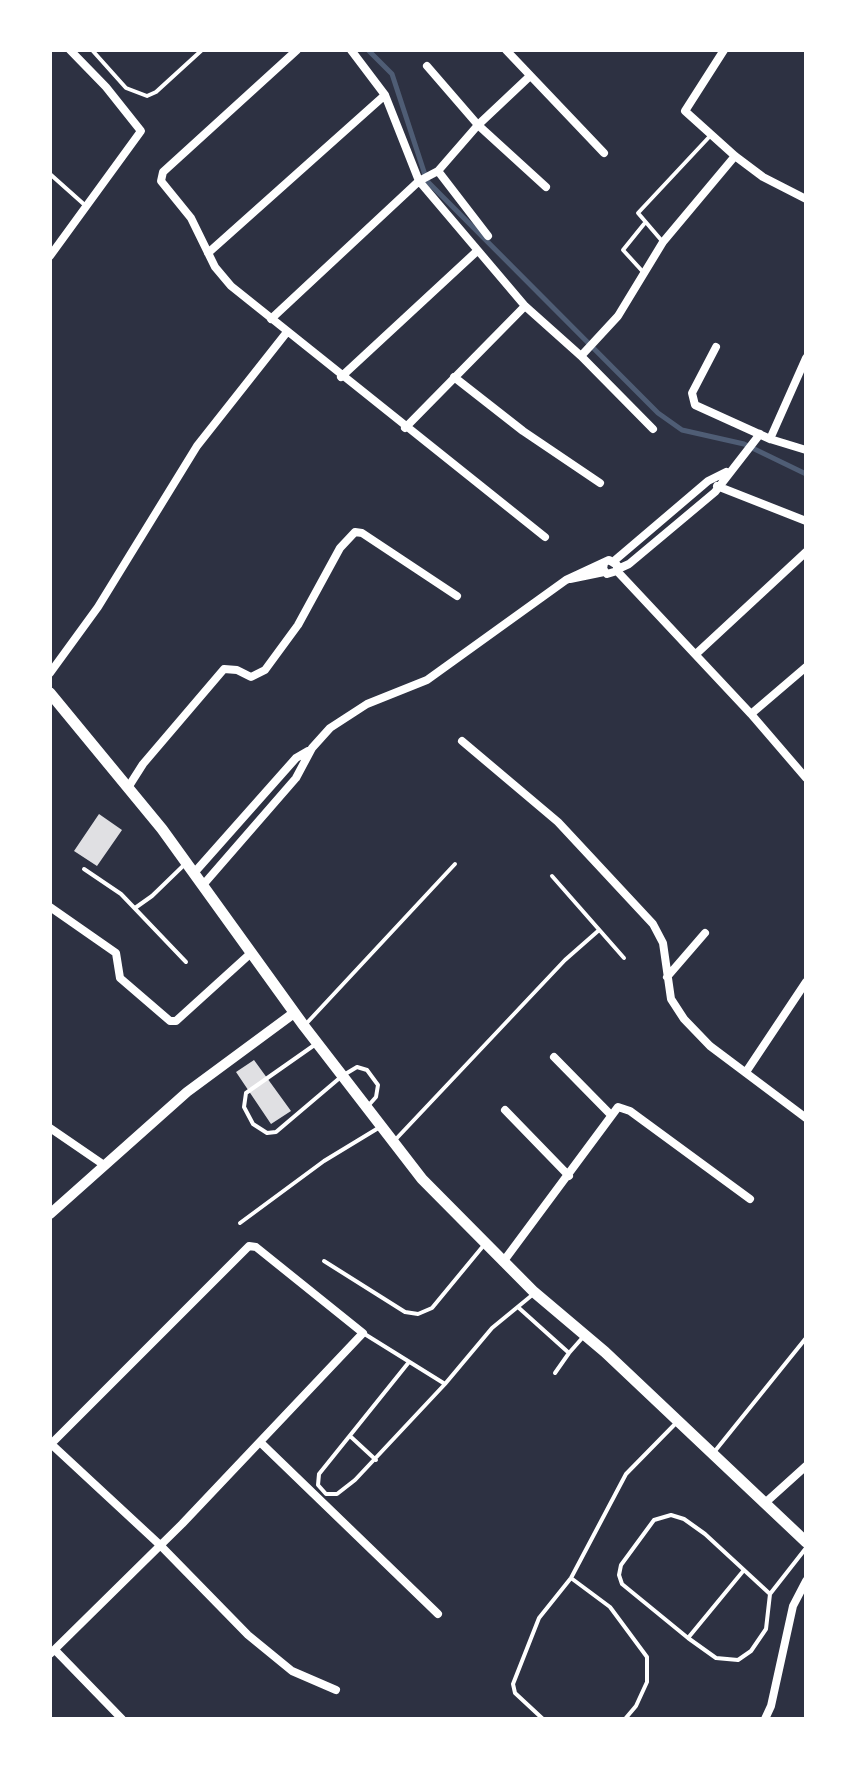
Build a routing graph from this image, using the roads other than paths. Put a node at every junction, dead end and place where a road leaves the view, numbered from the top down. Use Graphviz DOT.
graph roads {
  1 [pos="70,50"];
  2 [pos="92,50"];
  3 [pos="202,50"];
  4 [pos="296,50"];
  5 [pos="350,50"];
  6 [pos="506,50"];
  7 [pos="710,51"];
  8 [pos="721,54"];
  9 [pos="428,66"];
  10 [pos="530,76"];
  11 [pos="385,95"];
  12 [pos="478,125"];
  13 [pos="712,135"];
  14 [pos="604,153"];
  15 [pos="735,156"];
  16 [pos="436,172"];
  17 [pos="50,174"];
  18 [pos="422,181"];
  19 [pos="546,187"];
  20 [pos="806,200"];
  21 [pos="88,208"];
  22 [pos="644,223"];
  23 [pos="488,236"];
  24 [pos="663,242"];
  25 [pos="476,252"];
  26 [pos="208,253"];
  27 [pos="50,256"];
  28 [pos="644,273"];
  29 [pos="525,306"];
  30 [pos="272,319"];
  31 [pos="287,332"];
  32 [pos="716,348"];
  33 [pos="587,350"];
  34 [pos="806,358"];
  35 [pos="341,377"];
  36 [pos="454,377"];
  37 [pos="405,428"];
  38 [pos="653,429"];
  39 [pos="760,434"];
  40 [pos="770,439"];
  41 [pos="806,450"];
  42 [pos="730,470"];
  43 [pos="708,481"];
  44 [pos="600,483"];
  45 [pos="719,487"];
  46 [pos="806,521"];
  47 [pos="545,538"];
  48 [pos="806,552"];
  49 [pos="613,570"];
  50 [pos="457,596"];
  51 [pos="696,654"];
  52 [pos="806,668"];
  53 [pos="50,673"];
  54 [pos="50,693"];
  55 [pos="752,714"];
  56 [pos="462,741"];
  57 [pos="312,748"];
  58 [pos="806,778"];
  59 [pos="129,786"];
  60 [pos="455,864"];
  61 [pos="190,868"];
  62 [pos="84,869"];
  63 [pos="552,876"];
  64 [pos="204,885"];
  65 [pos="50,907"];
  66 [pos="135,908"];
  67 [pos="598,931"];
  68 [pos="705,933"];
  69 [pos="251,953"];
  70 [pos="624,958"];
  71 [pos="186,962"];
  72 [pos="667,977"];
  73 [pos="806,982"];
  74 [pos="294,1013"];
  75 [pos="304,1026"];
  76 [pos="317,1043"];
  77 [pos="554,1056"];
  78 [pos="746,1072"];
  79 [pos="342,1076"];
  80 [pos="366,1109"];
  81 [pos="505,1110"];
  82 [pos="610,1115"];
  83 [pos="806,1118"];
  84 [pos="380,1127"];
  85 [pos="50,1128"];
  86 [pos="392,1143"];
  87 [pos="104,1164"];
  88 [pos="569,1176"];
  89 [pos="750,1199"];
  90 [pos="50,1214"];
  91 [pos="240,1224"];
  92 [pos="484,1245"];
  93 [pos="324,1261"];
  94 [pos="503,1262"];
  95 [pos="534,1292"];
  96 [pos="519,1308"];
  97 [pos="363,1333"];
  98 [pos="585,1335"];
  99 [pos="806,1338"];
  100 [pos="569,1354"];
  101 [pos="408,1362"];
  102 [pos="555,1373"];
  103 [pos="445,1384"];
  104 [pos="677,1422"];
  105 [pos="349,1435"];
  106 [pos="260,1442"];
  107 [pos="50,1444"];
  108 [pos="712,1454"];
  109 [pos="376,1460"];
  110 [pos="806,1466"];
  111 [pos="764,1503"];
  112 [pos="160,1545"];
  113 [pos="806,1545"];
  114 [pos="744,1570"];
  115 [pos="571,1578"];
  116 [pos="806,1581"];
  117 [pos="770,1594"];
  118 [pos="438,1614"];
  119 [pos="688,1638"];
  120 [pos="52,1652"];
  121 [pos="336,1690"];
  122 [pos="122,1719"];
  123 [pos="543,1719"];
  124 [pos="625,1719"];
  125 [pos="765,1719"];
  1 -- 21 [label="street"];
  2 -- 3 [label="lane"];
  4 -- 26 [label="street"];
  5 -- 11 [label="street"];
  6 -- 10 [label="street"];
  7 -- 8 [label="street"];
  8 -- 13 [label="street"];
  9 -- 12 [label="street"];
  10 -- 12 [label="street"];
  10 -- 14 [label="street"];
  11 -- 18 [label="street"];
  11 -- 26 [label="street"];
  12 -- 16 [label="street"];
  12 -- 19 [label="street"];
  13 -- 15 [label="street"];
  13 -- 22 [label="lane"];
  15 -- 20 [label="street"];
  15 -- 24 [label="street"];
  16 -- 18 [label="street"];
  16 -- 23 [label="street"];
  17 -- 21 [label="lane"];
  18 -- 25 [label="street"];
  18 -- 30 [label="street"];
  21 -- 27 [label="street"];
  22 -- 24 [label="lane"];
  22 -- 28 [label="lane"];
  24 -- 28 [label="street"];
  25 -- 29 [label="street"];
  25 -- 35 [label="street"];
  26 -- 30 [label="street"];
  28 -- 33 [label="street"];
  29 -- 33 [label="street"];
  29 -- 36 [label="street"];
  30 -- 31 [label="street"];
  31 -- 35 [label="street"];
  31 -- 53 [label="street"];
  32 -- 39 [label="street"];
  33 -- 38 [label="street"];
  34 -- 40 [label="street"];
  35 -- 37 [label="street"];
  36 -- 37 [label="street"];
  36 -- 44 [label="street"];
  37 -- 47 [label="street"];
  39 -- 40 [label="street"];
  39 -- 42 [label="street"];
  40 -- 41 [label="street"];
  42 -- 43 [label="street"];
  42 -- 45 [label="street"];
  43 -- 45 [label="street"];
  43 -- 49 [label="street"];
  45 -- 46 [label="street"];
  45 -- 49 [label="street"];
  48 -- 51 [label="street"];
  49 -- 51 [label="street"];
  49 -- 57 [label="street"];
  50 -- 59 [label="street"];
  51 -- 55 [label="street"];
  52 -- 55 [label="street"];
  54 -- 59 [label="main road"];
  55 -- 58 [label="street"];
  56 -- 72 [label="street"];
  57 -- 61 [label="street"];
  57 -- 64 [label="street"];
  59 -- 61 [label="main road"];
  60 -- 75 [label="lane"];
  61 -- 64 [label="main road"];
  61 -- 66 [label="lane"];
  62 -- 66 [label="lane"];
  63 -- 67 [label="lane"];
  64 -- 69 [label="main road"];
  65 -- 69 [label="street"];
  66 -- 71 [label="lane"];
  67 -- 70 [label="lane"];
  67 -- 86 [label="lane"];
  68 -- 72 [label="street"];
  69 -- 74 [label="main road"];
  72 -- 78 [label="street"];
  73 -- 78 [label="street"];
  74 -- 75 [label="main road"];
  74 -- 87 [label="street"];
  75 -- 76 [label="main road"];
  76 -- 79 [label="main road"];
  76 -- 79 [label="lane"];
  77 -- 82 [label="street"];
  78 -- 83 [label="street"];
  79 -- 80 [label="main road"];
  79 -- 80 [label="lane"];
  80 -- 84 [label="main road"];
  81 -- 88 [label="street"];
  82 -- 88 [label="street"];
  82 -- 89 [label="street"];
  84 -- 86 [label="main road"];
  84 -- 91 [label="lane"];
  85 -- 87 [label="street"];
  86 -- 92 [label="main road"];
  87 -- 90 [label="street"];
  88 -- 94 [label="street"];
  92 -- 93 [label="lane"];
  92 -- 94 [label="main road"];
  94 -- 95 [label="main road"];
  95 -- 96 [label="lane"];
  95 -- 98 [label="main road"];
  96 -- 100 [label="lane"];
  96 -- 103 [label="lane"];
  97 -- 101 [label="lane"];
  97 -- 106 [label="street"];
  97 -- 107 [label="street"];
  98 -- 100 [label="lane"];
  98 -- 104 [label="main road"];
  99 -- 108 [label="lane"];
  100 -- 102 [label="lane"];
  101 -- 103 [label="lane"];
  101 -- 105 [label="lane"];
  103 -- 109 [label="lane"];
  104 -- 108 [label="main road"];
  104 -- 115 [label="lane"];
  105 -- 109 [label="lane"];
  105 -- 109 [label="lane"];
  106 -- 112 [label="street"];
  106 -- 118 [label="street"];
  107 -- 112 [label="street"];
  108 -- 111 [label="main road"];
  110 -- 111 [label="street"];
  111 -- 113 [label="main road"];
  112 -- 120 [label="street"];
  112 -- 121 [label="street"];
  113 -- 117 [label="lane"];
  114 -- 117 [label="lane"];
  114 -- 119 [label="lane"];
  114 -- 119 [label="lane"];
  115 -- 123 [label="lane"];
  115 -- 124 [label="lane"];
  116 -- 125 [label="street"];
  117 -- 119 [label="lane"];
  120 -- 122 [label="street"];
}
